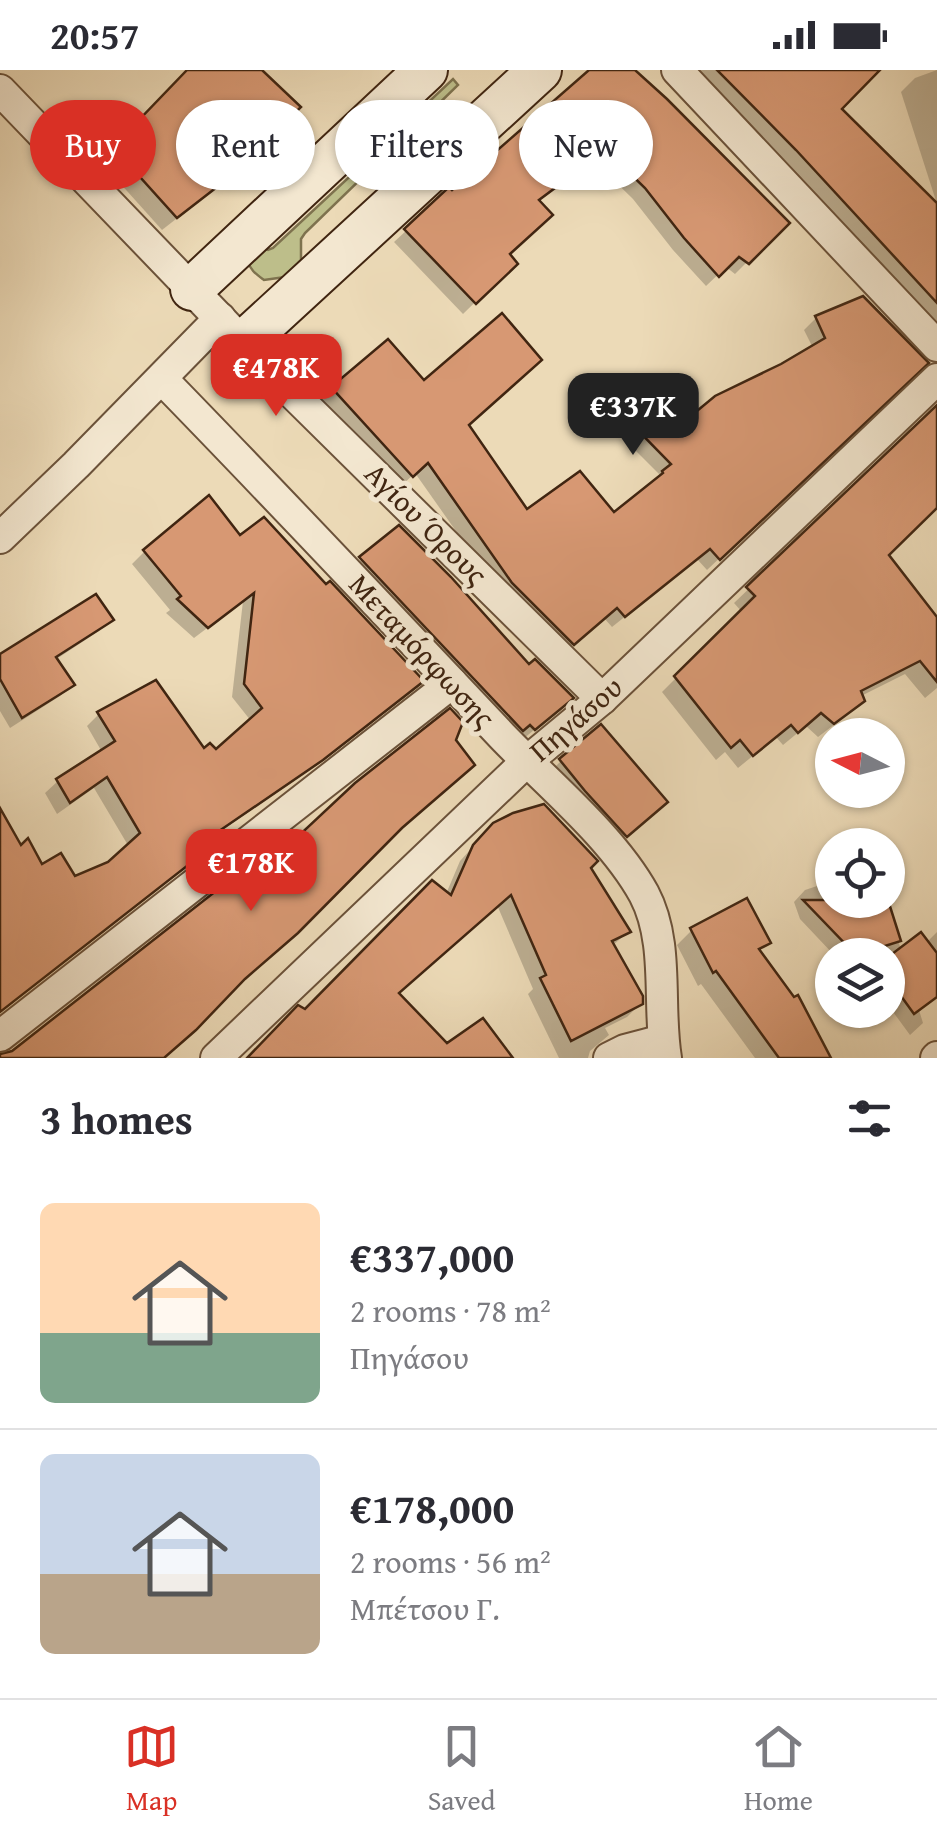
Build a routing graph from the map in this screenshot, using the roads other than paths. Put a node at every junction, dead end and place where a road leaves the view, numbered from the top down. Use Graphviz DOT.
graph roads {
  1 [pos="426,70"];
  2 [pos="540,70"];
  3 [pos="677,70"];
  4 [pos="0,90"];
  5 [pos="219,317"];
  6 [pos="937,346"];
  7 [pos="162,379"];
  8 [pos="937,379"];
  9 [pos="0,538"];
  10 [pos="452,683"];
  11 [pos="602,698"];
  12 [pos="526,762"];
  13 [pos="0,1036"];
  14 [pos="664,1049"];
  15 [pos="216,1058"];
  16 [pos="609,1058"];
  1 -- 5 [label="street"];
  2 -- 5 [label="street"];
  3 -- 6 [label="street"];
  4 -- 5 [label="street, Αγίου Όρους"];
  5 -- 7 [label="street"];
  5 -- 11 [label="street, Αγίου Όρους"];
  7 -- 9 [label="street"];
  7 -- 10 [label="street, Μεταμόρφωσης"];
  8 -- 11 [label="street, Πηγάσου"];
  10 -- 12 [label="street, Μεταμόρφωσης"];
  10 -- 13 [label="street"];
  11 -- 12 [label="street, Πηγάσου"];
  12 -- 14 [label="street, Μεταμόρφωσης"];
  12 -- 15 [label="street, Πηγάσου"];
  14 -- 16 [label="street"];
}
